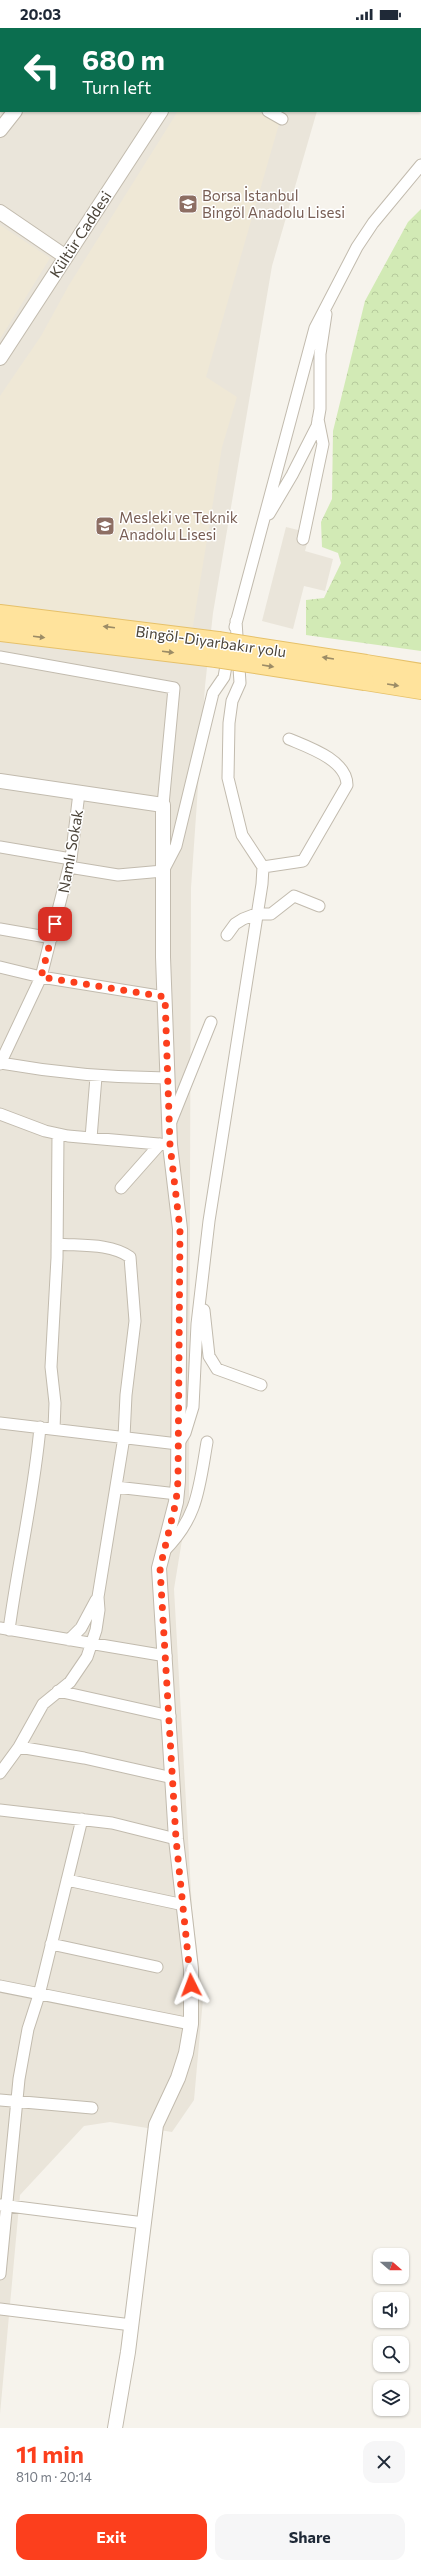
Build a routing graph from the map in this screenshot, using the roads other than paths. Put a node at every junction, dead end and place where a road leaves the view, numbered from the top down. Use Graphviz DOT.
graph roads {
  1 [pos="14,112"];
  2 [pos="160,112"];
  3 [pos="270,112"];
  4 [pos="282,119"];
  5 [pos="0,130"];
  6 [pos="421,165"];
  7 [pos="0,212"];
  8 [pos="66,257"];
  9 [pos="327,303"];
  10 [pos="0,358"];
  11 [pos="318,419"];
  12 [pos="263,525"];
  13 [pos="303,539"];
  14 [pos="0,614"];
  15 [pos="236,621"];
  16 [pos="0,632"];
  17 [pos="217,649"];
  18 [pos="0,657"];
  19 [pos="366,672"];
  20 [pos="421,673"];
  21 [pos="421,690"];
  22 [pos="289,739"];
  23 [pos="0,781"];
  24 [pos="79,793"];
  25 [pos="163,805"];
  26 [pos="0,847"];
  27 [pos="70,863"];
  28 [pos="263,867"];
  29 [pos="163,871"];
  30 [pos="319,906"];
  31 [pos="256,914"];
  32 [pos="0,928"];
  33 [pos="227,935"];
  34 [pos="52,938"];
  35 [pos="0,967"];
  36 [pos="41,977"];
  37 [pos="165,997"];
  38 [pos="211,1022"];
  39 [pos="0,1063"];
  40 [pos="96,1077"];
  41 [pos="167,1078"];
  42 [pos="0,1114"];
  43 [pos="169,1126"];
  44 [pos="58,1134"];
  45 [pos="91,1138"];
  46 [pos="165,1145"];
  47 [pos="121,1188"];
  48 [pos="57,1244"];
  49 [pos="203,1283"];
  50 [pos="261,1385"];
  51 [pos="0,1423"];
  52 [pos="40,1428"];
  53 [pos="54,1429"];
  54 [pos="124,1437"];
  55 [pos="207,1442"];
  56 [pos="178,1444"];
  57 [pos="116,1487"];
  58 [pos="177,1494"];
  59 [pos="162,1554"];
  60 [pos="98,1597"];
  61 [pos="4,1629"];
  62 [pos="69,1640"];
  63 [pos="92,1644"];
  64 [pos="166,1656"];
  65 [pos="58,1691"];
  66 [pos="170,1716"];
  67 [pos="19,1747"];
  68 [pos="0,1773"];
  69 [pos="173,1778"];
  70 [pos="0,1810"];
  71 [pos="82,1819"];
  72 [pos="176,1839"];
  73 [pos="67,1880"];
  74 [pos="184,1905"];
  75 [pos="51,1944"];
  76 [pos="157,1967"];
  77 [pos="0,1986"];
  78 [pos="39,1995"];
  79 [pos="191,2024"];
  80 [pos="0,2100"];
  81 [pos="16,2102"];
  82 [pos="92,2108"];
  83 [pos="3,2205"];
  84 [pos="144,2223"];
  85 [pos="0,2274"];
  86 [pos="0,2309"];
  87 [pos="132,2325"];
  88 [pos="115,2428"];
  1 -- 5 [label="street"];
  2 -- 8 [label="street, Kültür Caddesi"];
  3 -- 4 [label="street"];
  6 -- 9 [label="street"];
  7 -- 8 [label="street"];
  8 -- 10 [label="street, Kültür Caddesi"];
  9 -- 11 [label="street"];
  9 -- 12 [label="street"];
  11 -- 12 [label="street"];
  11 -- 13 [label="street"];
  12 -- 15 [label="street"];
  17 -- 14 [label="main road, Bingöl-Diyarbakır yolu, one-way"];
  15 -- 28 [label="street"];
  15 -- 29 [label="street"];
  16 -- 17 [label="main road, Bingöl-Diyarbakır yolu, one-way"];
  17 -- 19 [label="main road, Bingöl-Diyarbakır yolu, bridge"];
  18 -- 25 [label="street"];
  19 -- 20 [label="main road, Bingöl-Diyarbakır yolu"];
  19 -- 21 [label="main road, Bingöl-Diyarbakır yolu, one-way"];
  22 -- 28 [label="street"];
  23 -- 24 [label="street"];
  24 -- 25 [label="street"];
  24 -- 27 [label="street, Namlı Sokak"];
  25 -- 29 [label="street"];
  26 -- 27 [label="street"];
  27 -- 29 [label="street"];
  27 -- 34 [label="street, Namlı Sokak"];
  28 -- 31 [label="street"];
  29 -- 37 [label="street"];
  30 -- 31 [label="street"];
  31 -- 33 [label="street"];
  31 -- 49 [label="street"];
  32 -- 34 [label="street"];
  34 -- 36 [label="street, Namlı Sokak"];
  35 -- 36 [label="street"];
  36 -- 37 [label="street"];
  36 -- 39 [label="street, Namlı Sokak"];
  37 -- 41 [label="street"];
  38 -- 43 [label="street"];
  39 -- 40 [label="street"];
  40 -- 41 [label="street"];
  40 -- 45 [label="street"];
  41 -- 43 [label="street"];
  42 -- 44 [label="street"];
  43 -- 46 [label="street"];
  44 -- 45 [label="street"];
  44 -- 48 [label="street"];
  45 -- 46 [label="street"];
  46 -- 47 [label="street"];
  46 -- 56 [label="street"];
  48 -- 53 [label="street"];
  48 -- 54 [label="street"];
  49 -- 50 [label="street"];
  49 -- 56 [label="street"];
  51 -- 52 [label="street"];
  52 -- 53 [label="street"];
  52 -- 61 [label="street"];
  53 -- 54 [label="street"];
  54 -- 56 [label="street"];
  54 -- 57 [label="street"];
  55 -- 59 [label="street"];
  56 -- 58 [label="street"];
  57 -- 58 [label="street"];
  57 -- 60 [label="street"];
  58 -- 59 [label="street"];
  59 -- 64 [label="street"];
  60 -- 62 [label="street"];
  60 -- 63 [label="street"];
  61 -- 62 [label="street"];
  62 -- 63 [label="street"];
  63 -- 64 [label="street"];
  63 -- 65 [label="street"];
  64 -- 66 [label="street"];
  65 -- 66 [label="street"];
  65 -- 67 [label="street"];
  66 -- 69 [label="street"];
  67 -- 68 [label="street"];
  67 -- 69 [label="street"];
  69 -- 72 [label="street"];
  70 -- 71 [label="street"];
  71 -- 72 [label="street"];
  71 -- 73 [label="street"];
  72 -- 74 [label="street"];
  73 -- 74 [label="street"];
  73 -- 75 [label="street"];
  74 -- 79 [label="street"];
  75 -- 76 [label="street"];
  75 -- 78 [label="street"];
  77 -- 78 [label="street"];
  78 -- 79 [label="street"];
  78 -- 81 [label="street"];
  79 -- 84 [label="street"];
  80 -- 81 [label="street"];
  81 -- 82 [label="street"];
  81 -- 83 [label="street"];
  83 -- 84 [label="street"];
  83 -- 85 [label="street"];
  84 -- 87 [label="street"];
  86 -- 87 [label="street"];
  87 -- 88 [label="street"];
}
